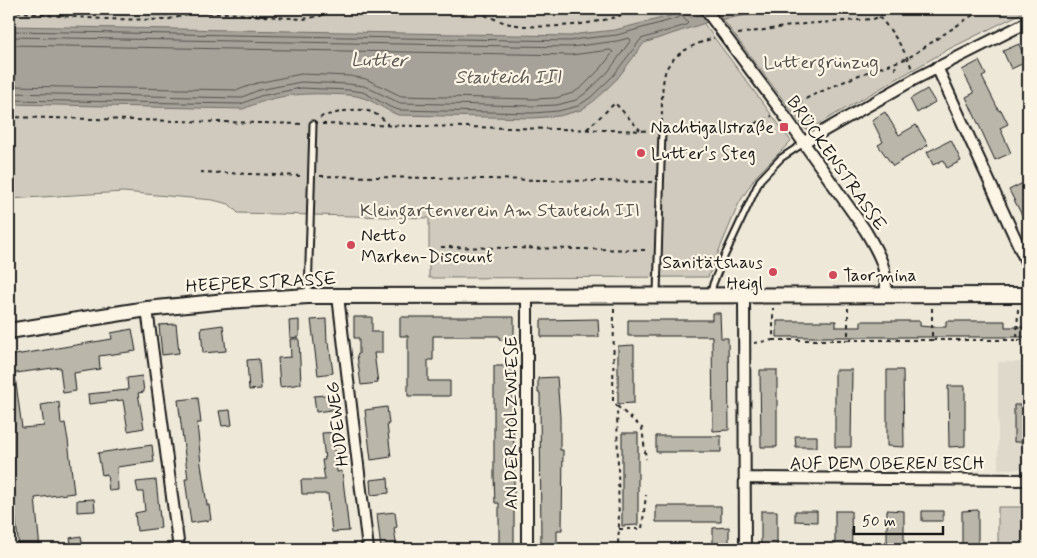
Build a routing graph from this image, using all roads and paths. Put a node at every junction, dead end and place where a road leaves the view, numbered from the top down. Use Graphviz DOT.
graph roads {
  1 [pos="334,9"];
  2 [pos="470,9"];
  3 [pos="636,9"];
  4 [pos="704,9"];
  5 [pos="889,9"];
  6 [pos="982,9"];
  7 [pos="9,12"];
  8 [pos="879,17"];
  9 [pos="1028,22"];
  10 [pos="722,33"];
  11 [pos="908,58"];
  12 [pos="896,62"];
  13 [pos="937,67"];
  14 [pos="895,70"];
  15 [pos="916,78"];
  16 [pos="782,112"];
  17 [pos="9,117"];
  18 [pos="313,124"];
  19 [pos="387,125"];
  20 [pos="587,129"];
  21 [pos="640,130"];
  22 [pos="662,131"];
  23 [pos="804,142"];
  24 [pos="9,164"];
  25 [pos="200,172"];
  26 [pos="311,176"];
  27 [pos="661,182"];
  28 [pos="441,247"];
  29 [pos="659,250"];
  30 [pos="1028,266"];
  31 [pos="1023,295"];
  32 [pos="308,296"];
  33 [pos="338,296"];
  34 [pos="527,296"];
  35 [pos="614,296"];
  36 [pos="657,296"];
  37 [pos="711,296"];
  38 [pos="744,296"];
  39 [pos="773,296"];
  40 [pos="848,296"];
  41 [pos="886,296"];
  42 [pos="933,296"];
  43 [pos="148,309"];
  44 [pos="9,331"];
  45 [pos="773,340"];
  46 [pos="848,340"];
  47 [pos="932,340"];
  48 [pos="1017,340"];
  49 [pos="1028,340"];
  50 [pos="744,344"];
  51 [pos="617,406"];
  52 [pos="646,460"];
  53 [pos="745,478"];
  54 [pos="1028,480"];
  55 [pos="646,495"];
  56 [pos="618,529"];
  57 [pos="179,549"];
  58 [pos="368,549"];
  59 [pos="527,549"];
  60 [pos="615,549"];
  61 [pos="745,549"];
  1 -- 7 [label="path"];
  2 -- 3 [label="path"];
  4 -- 10 [label="street, BRÜCKENSTRASSE"];
  5 -- 8 [label="path"];
  6 -- 11 [label="path"];
  8 -- 10 [label="path"];
  8 -- 11 [label="path"];
  9 -- 13 [label="street"];
  10 -- 16 [label="street, BRÜCKENSTRASSE"];
  10 -- 22 [label="path"];
  11 -- 12 [label="path"];
  11 -- 15 [label="path"];
  12 -- 14 [label="path"];
  12 -- 16 [label="path"];
  13 -- 15 [label="street"];
  13 -- 30 [label="street"];
  15 -- 23 [label="street"];
  16 -- 22 [label="path"];
  16 -- 23 [label="street, BRÜCKENSTRASSE"];
  17 -- 18 [label="path"];
  17 -- 24 [label="path"];
  18 -- 19 [label="path"];
  18 -- 19 [label="path"];
  18 -- 26 [label="lane"];
  19 -- 20 [label="path"];
  20 -- 21 [label="path"];
  20 -- 21 [label="path"];
  21 -- 22 [label="path"];
  22 -- 27 [label="lane"];
  23 -- 37 [label="lane"];
  23 -- 41 [label="street, BRÜCKENSTRASSE"];
  25 -- 26 [label="path"];
  26 -- 27 [label="path"];
  26 -- 32 [label="lane"];
  27 -- 29 [label="lane"];
  28 -- 29 [label="path"];
  29 -- 36 [label="lane"];
  31 -- 42 [label="main road, HEEPER STRASSE"];
  31 -- 48 [label="path"];
  32 -- 33 [label="main road, HEEPER STRASSE"];
  32 -- 43 [label="main road, HEEPER STRASSE"];
  33 -- 34 [label="main road, HEEPER STRASSE"];
  33 -- 58 [label="street, HUDEWEG"];
  34 -- 35 [label="main road, HEEPER STRASSE"];
  34 -- 59 [label="street, AN DER HOLZWIESE"];
  35 -- 36 [label="main road, HEEPER STRASSE"];
  35 -- 51 [label="path"];
  36 -- 37 [label="main road, HEEPER STRASSE"];
  37 -- 38 [label="main road, HEEPER STRASSE"];
  38 -- 39 [label="main road, HEEPER STRASSE"];
  38 -- 50 [label="street"];
  39 -- 40 [label="main road, HEEPER STRASSE"];
  39 -- 45 [label="path"];
  40 -- 41 [label="main road, HEEPER STRASSE"];
  40 -- 46 [label="path"];
  41 -- 42 [label="main road, HEEPER STRASSE"];
  42 -- 47 [label="path"];
  43 -- 44 [label="main road, HEEPER STRASSE"];
  43 -- 57 [label="street"];
  45 -- 46 [label="path"];
  45 -- 50 [label="path"];
  46 -- 47 [label="path"];
  47 -- 48 [label="path"];
  48 -- 49 [label="path"];
  50 -- 53 [label="street"];
  51 -- 52 [label="path"];
  51 -- 56 [label="path"];
  53 -- 54 [label="street, AUF DEM OBEREN ESCH"];
  53 -- 61 [label="street"];
  55 -- 56 [label="path"];
  56 -- 60 [label="path"];
}
